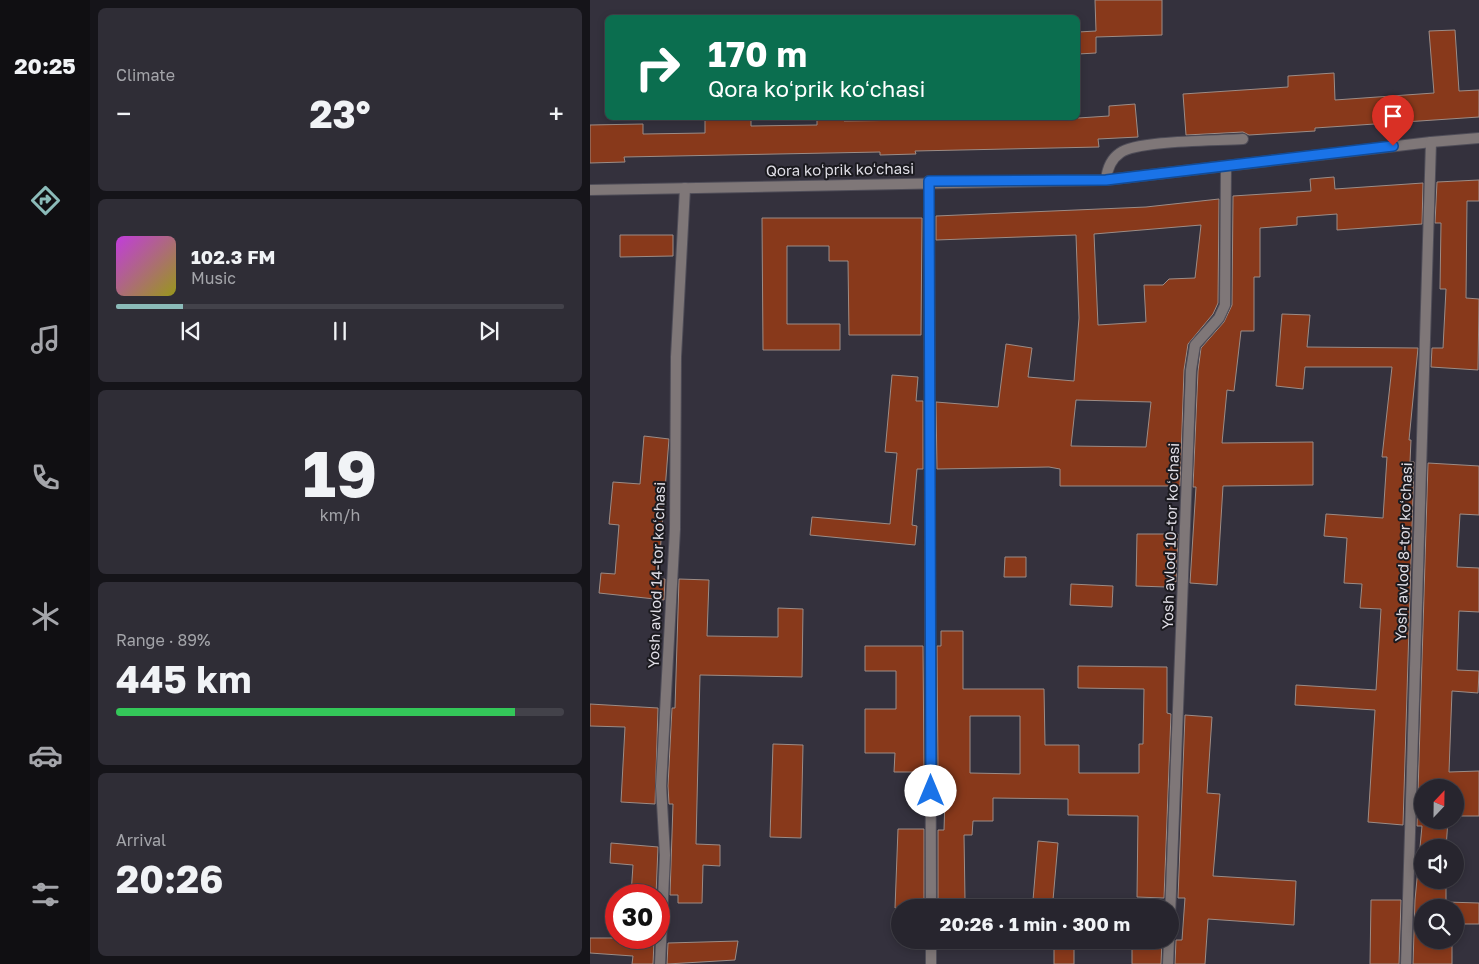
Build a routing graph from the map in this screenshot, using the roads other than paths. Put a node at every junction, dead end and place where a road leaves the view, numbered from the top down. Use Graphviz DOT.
graph roads {
  1 [pos="1479,138"];
  2 [pos="1243,139"];
  3 [pos="1431,142"];
  4 [pos="1226,166"];
  5 [pos="1106,180"];
  6 [pos="929,181"];
  7 [pos="685,188"];
  8 [pos="590,190"];
  9 [pos="931,899"];
  10 [pos="1171,899"];
  11 [pos="931,949"];
  12 [pos="1169,949"];
  13 [pos="660,964"];
  14 [pos="931,964"];
  15 [pos="1168,964"];
  16 [pos="1406,964"];
  1 -- 3 [label="street, Qora koʻprik koʻchasi"];
  2 -- 5 [label="street"];
  3 -- 4 [label="street, Qora koʻprik koʻchasi"];
  3 -- 16 [label="street, Yosh avlod 8-tor koʻchasi"];
  4 -- 5 [label="street, Qora koʻprik koʻchasi"];
  4 -- 10 [label="street, Yosh avlod 10-tor koʻchasi"];
  5 -- 6 [label="street, Qora koʻprik koʻchasi"];
  6 -- 7 [label="street, Qora koʻprik koʻchasi"];
  6 -- 9 [label="street"];
  7 -- 8 [label="street, Qora koʻprik koʻchasi"];
  7 -- 13 [label="street, Yosh avlod 14-tor koʻchasi"];
  11 -- 14 [label="street"];
  12 -- 15 [label="street"];
}
